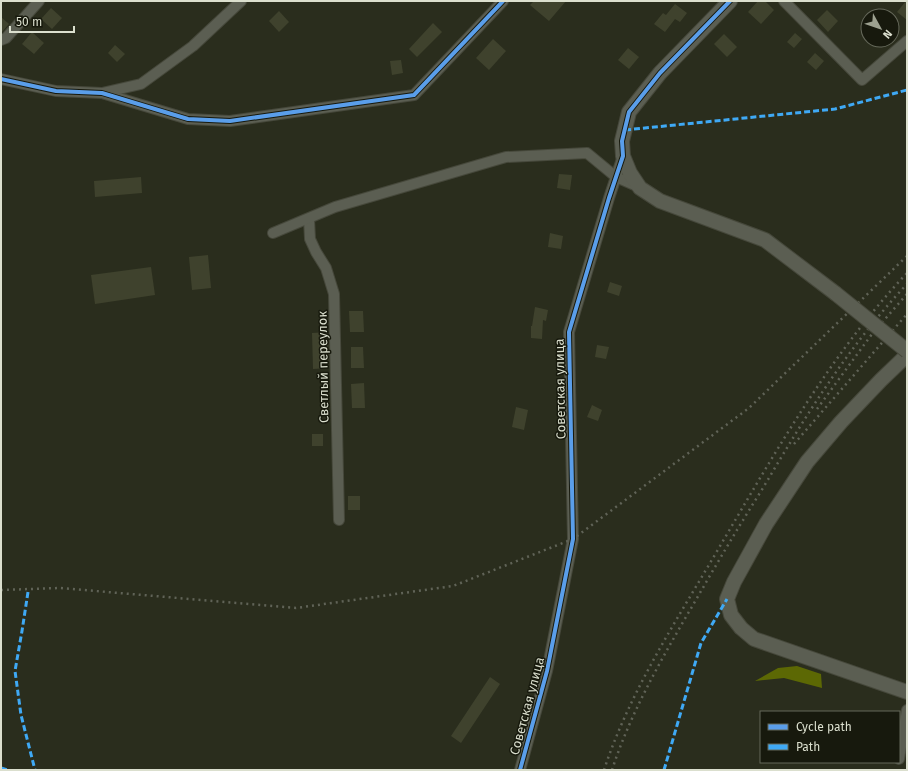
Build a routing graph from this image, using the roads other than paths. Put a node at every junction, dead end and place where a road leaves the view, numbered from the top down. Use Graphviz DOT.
graph roads {
  1 [pos="39,1"];
  2 [pos="241,1"];
  3 [pos="503,1"];
  4 [pos="730,1"];
  5 [pos="784,1"];
  6 [pos="1,40"];
  7 [pos="907,41"];
  8 [pos="1,79"];
  9 [pos="102,93"];
  10 [pos="623,156"];
  11 [pos="616,177"];
  12 [pos="640,188"];
  13 [pos="309,219"];
  14 [pos="273,233"];
  15 [pos="907,351"];
  16 [pos="907,355"];
  17 [pos="339,520"];
  18 [pos="907,692"];
  19 [pos="907,710"];
  20 [pos="900,755"];
  21 [pos="520,770"];
  1 -- 6 [label="street"];
  2 -- 9 [label="street"];
  3 -- 9 [label="street"];
  4 -- 10 [label="street, Советская улица"];
  5 -- 7 [label="street"];
  8 -- 9 [label="street"];
  10 -- 11 [label="street, Советская улица"];
  10 -- 12 [label="street"];
  11 -- 12 [label="street"];
  11 -- 13 [label="street"];
  11 -- 21 [label="street, Советская улица"];
  12 -- 15 [label="street, bridge"];
  13 -- 14 [label="street"];
  13 -- 17 [label="street, Светлый переулок"];
  16 -- 18 [label="street"];
  19 -- 20 [label="street"];
}
